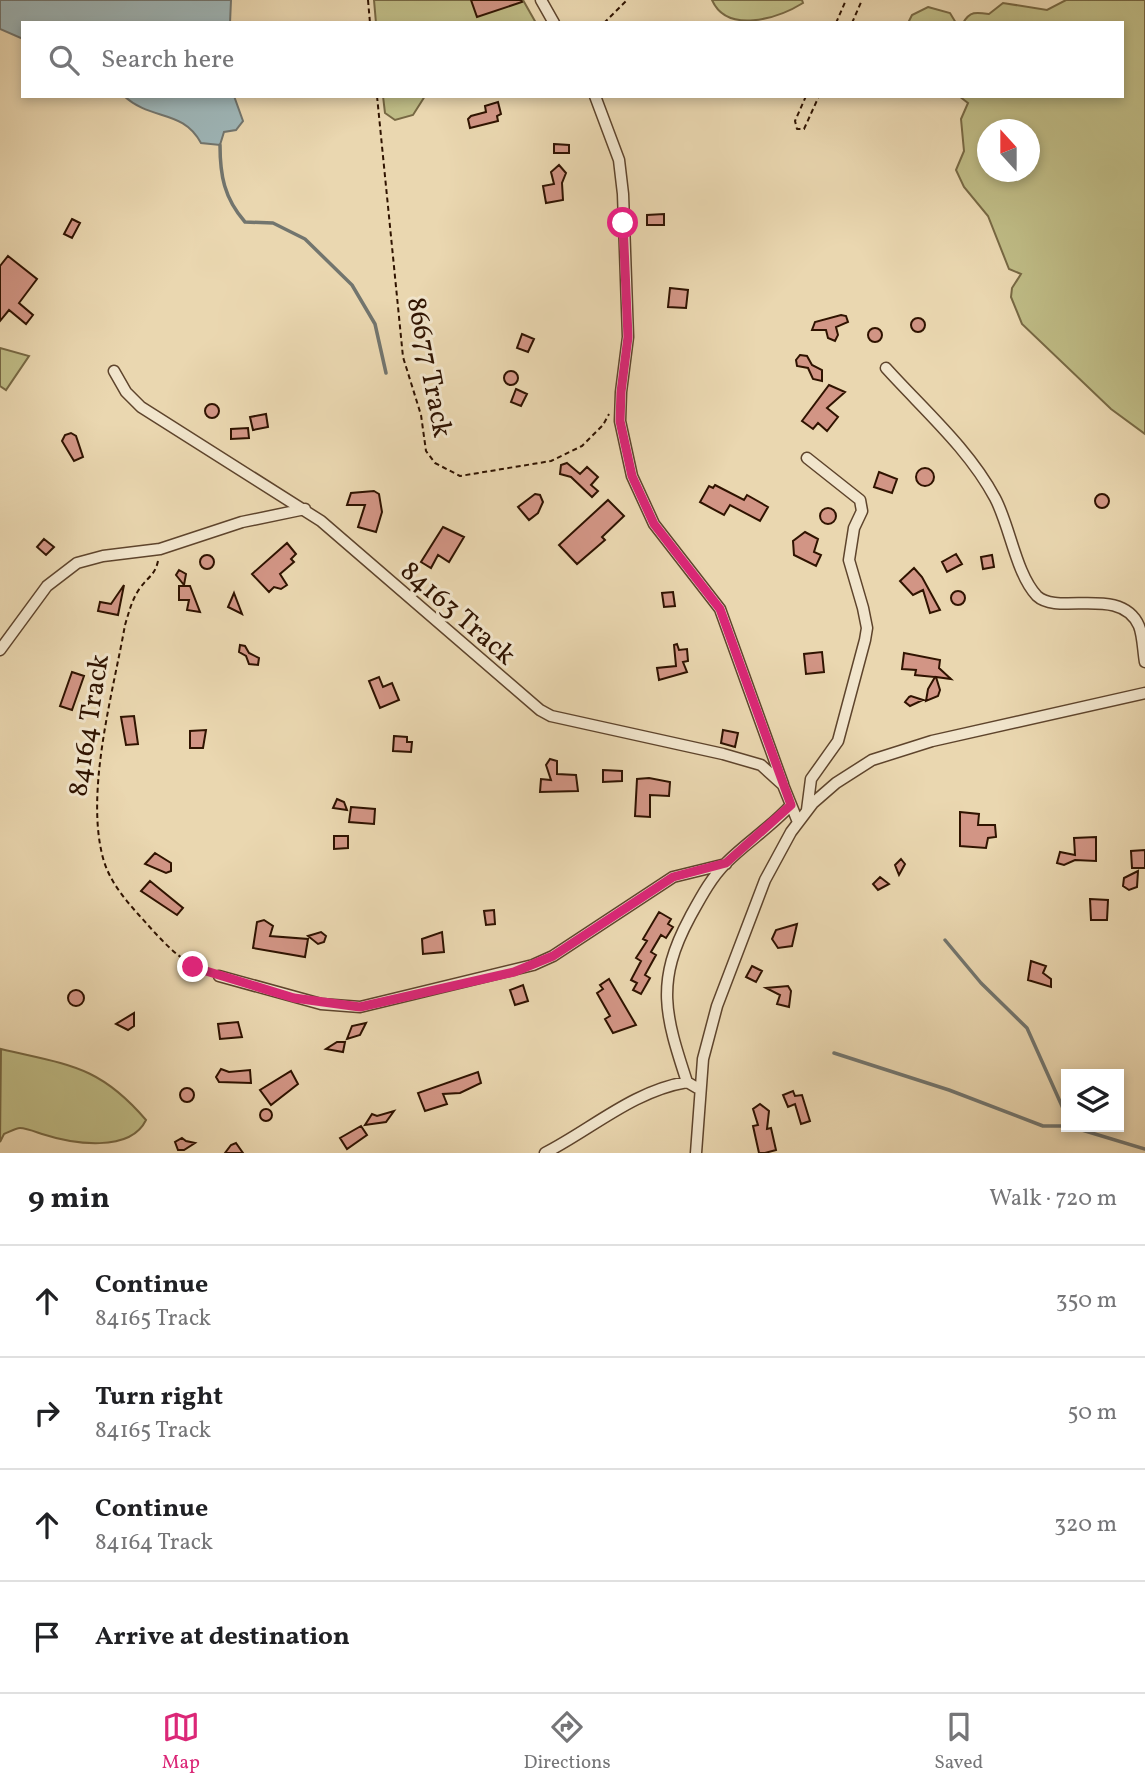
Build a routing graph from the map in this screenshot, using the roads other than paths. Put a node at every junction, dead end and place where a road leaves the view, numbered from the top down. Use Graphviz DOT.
graph roads {
  1 [pos="541,0"];
  2 [pos="553,21"];
  3 [pos="595,98"];
  4 [pos="886,368"];
  5 [pos="114,371"];
  6 [pos="807,458"];
  7 [pos="305,509"];
  8 [pos="0,650"];
  9 [pos="1145,662"];
  10 [pos="1145,693"];
  11 [pos="783,785"];
  12 [pos="791,805"];
  13 [pos="807,810"];
  14 [pos="798,822"];
  15 [pos="726,863"];
  16 [pos="219,976"];
  17 [pos="687,1083"];
  18 [pos="699,1089"];
  19 [pos="545,1153"];
  20 [pos="696,1153"];
  1 -- 2 [label="street"];
  3 -- 11 [label="street"];
  4 -- 9 [label="street"];
  5 -- 7 [label="street, 84163 Track"];
  6 -- 13 [label="street"];
  7 -- 8 [label="street"];
  7 -- 11 [label="street, 84163 Track"];
  10 -- 13 [label="street"];
  11 -- 12 [label="street, 84163 Track"];
  12 -- 14 [label="street, 84163 Track"];
  12 -- 15 [label="street"];
  13 -- 14 [label="street"];
  14 -- 18 [label="street"];
  15 -- 16 [label="street"];
  15 -- 17 [label="street"];
  17 -- 18 [label="street"];
  17 -- 19 [label="street"];
  18 -- 20 [label="street"];
}
